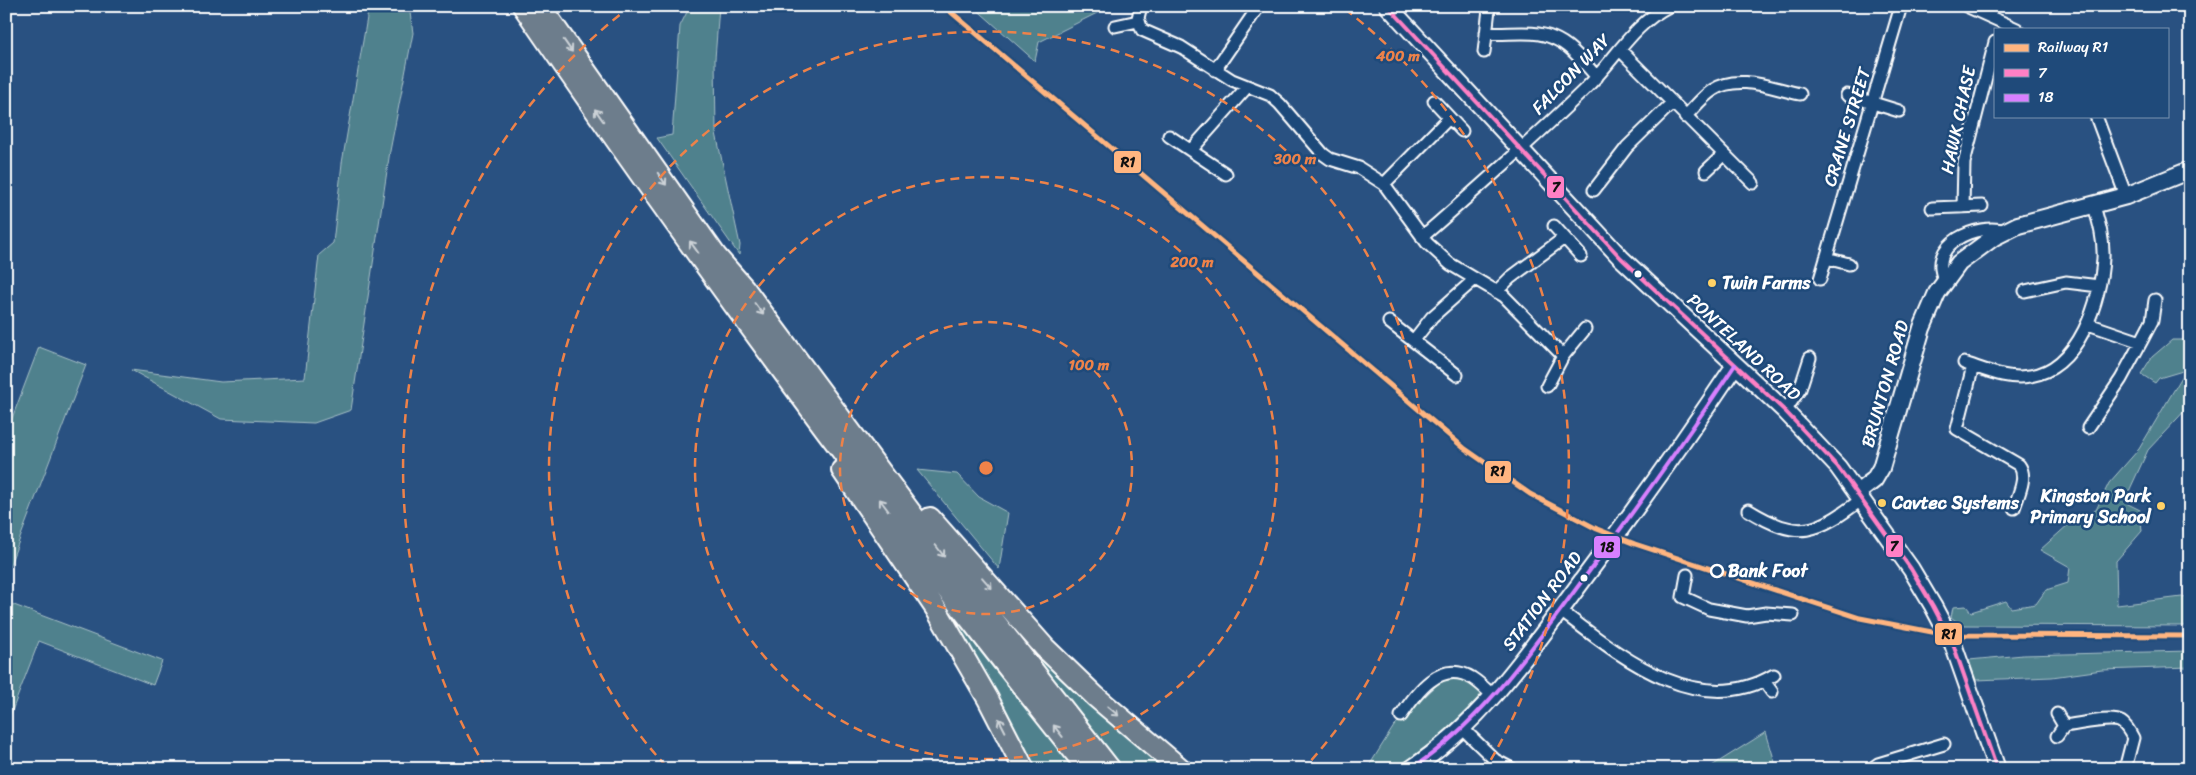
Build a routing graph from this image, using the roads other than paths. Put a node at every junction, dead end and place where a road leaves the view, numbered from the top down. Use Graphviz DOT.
graph roads {
  1 [pos="523,6"];
  2 [pos="540,6"];
  3 [pos="1141,6"];
  4 [pos="1259,6"];
  5 [pos="1388,6"];
  6 [pos="1901,6"];
  7 [pos="1966,6"];
  8 [pos="1661,8"];
  9 [pos="1489,9"];
  10 [pos="1138,21"];
  11 [pos="1115,26"];
  12 [pos="2003,26"];
  13 [pos="1486,32"];
  14 [pos="1994,46"];
  15 [pos="1620,50"];
  16 [pos="1484,52"];
  17 [pos="1215,70"];
  18 [pos="1597,77"];
  19 [pos="1247,87"];
  20 [pos="1800,94"];
  21 [pos="1847,95"];
  22 [pos="1434,101"];
  23 [pos="1873,102"];
  24 [pos="1672,103"];
  25 [pos="1899,110"];
  26 [pos="1686,117"];
  27 [pos="1449,118"];
  28 [pos="2097,118"];
  29 [pos="1462,131"];
  30 [pos="1169,136"];
  31 [pos="1521,149"];
  32 [pos="1192,150"];
  33 [pos="1724,154"];
  34 [pos="2190,170"];
  35 [pos="1706,171"];
  36 [pos="1226,174"];
  37 [pos="1752,183"];
  38 [pos="1384,184"];
  39 [pos="1594,190"];
  40 [pos="2126,196"];
  41 [pos="1982,206"];
  42 [pos="2094,206"];
  43 [pos="1963,207"];
  44 [pos="1932,208"];
  45 [pos="1554,226"];
  46 [pos="1422,237"];
  47 [pos="1564,238"];
  48 [pos="1581,256"];
  49 [pos="1826,258"];
  50 [pos="1848,264"];
  51 [pos="1475,279"];
  52 [pos="1820,279"];
  53 [pos="2099,286"];
  54 [pos="2025,291"];
  55 [pos="1496,292"];
  56 [pos="2155,300"];
  57 [pos="1388,322"];
  58 [pos="2088,324"];
  59 [pos="1585,329"];
  60 [pos="1414,340"];
  61 [pos="2141,342"];
  62 [pos="1564,356"];
  63 [pos="774,358"];
  64 [pos="1810,358"];
  65 [pos="797,359"];
  66 [pos="1735,365"];
  67 [pos="1457,375"];
  68 [pos="1547,386"];
  69 [pos="1785,411"];
  70 [pos="2088,428"];
  71 [pos="1860,496"];
  72 [pos="2014,508"];
  73 [pos="1748,510"];
  74 [pos="1687,575"];
  75 [pos="1560,611"];
  76 [pos="1793,615"];
  77 [pos="1772,692"];
  78 [pos="1493,696"];
  79 [pos="2057,714"];
  80 [pos="1401,716"];
  81 [pos="1462,728"];
  82 [pos="1944,744"];
  83 [pos="1024,769"];
  84 [pos="1088,769"];
  85 [pos="1110,769"];
  86 [pos="1181,769"];
  87 [pos="1411,769"];
  88 [pos="1512,769"];
  89 [pos="1871,769"];
  90 [pos="1997,769"];
  91 [pos="2125,769"];
  63 -- 1 [label="highway, one-way"];
  2 -- 65 [label="highway, one-way"];
  3 -- 10 [label="street"];
  4 -- 17 [label="street"];
  5 -- 31 [label="street, PONTELAND ROAD"];
  6 -- 23 [label="street, CRANE STREET"];
  7 -- 12 [label="street"];
  8 -- 15 [label="street, FALCON WAY"];
  9 -- 13 [label="street"];
  10 -- 11 [label="street"];
  10 -- 17 [label="street"];
  13 -- 16 [label="street"];
  13 -- 18 [label="street"];
  14 -- 43 [label="street, HAWK CHASE"];
  15 -- 18 [label="street, FALCON WAY"];
  15 -- 24 [label="street"];
  17 -- 19 [label="street"];
  18 -- 31 [label="street, FALCON WAY"];
  19 -- 32 [label="street"];
  19 -- 38 [label="street"];
  20 -- 26 [label="street"];
  21 -- 23 [label="street"];
  22 -- 27 [label="street"];
  23 -- 25 [label="street"];
  23 -- 49 [label="street, CRANE STREET"];
  24 -- 26 [label="street"];
  24 -- 39 [label="street"];
  26 -- 33 [label="street"];
  27 -- 29 [label="street"];
  27 -- 38 [label="street"];
  28 -- 40 [label="street"];
  30 -- 32 [label="street"];
  31 -- 46 [label="street, FALCON WAY"];
  31 -- 66 [label="street, PONTELAND ROAD"];
  32 -- 36 [label="street"];
  33 -- 35 [label="street"];
  33 -- 37 [label="street"];
  34 -- 40 [label="street, BRUNTON ROAD"];
  38 -- 46 [label="street"];
  40 -- 42 [label="street, BRUNTON ROAD"];
  41 -- 43 [label="street"];
  42 -- 53 [label="street"];
  42 -- 71 [label="street, BRUNTON ROAD"];
  43 -- 44 [label="street"];
  45 -- 47 [label="street"];
  46 -- 51 [label="street"];
  47 -- 48 [label="street"];
  47 -- 55 [label="street"];
  49 -- 50 [label="street"];
  49 -- 52 [label="street, CRANE STREET"];
  51 -- 55 [label="street"];
  51 -- 60 [label="street"];
  53 -- 54 [label="street"];
  53 -- 58 [label="street"];
  55 -- 62 [label="street"];
  56 -- 61 [label="street"];
  57 -- 60 [label="street"];
  58 -- 61 [label="street"];
  58 -- 72 [label="street"];
  59 -- 62 [label="street"];
  60 -- 67 [label="street"];
  61 -- 70 [label="street"];
  62 -- 68 [label="street"];
  83 -- 63 [label="highway, one-way"];
  84 -- 63 [label="highway, one-way"];
  64 -- 69 [label="street"];
  65 -- 85 [label="highway, one-way"];
  65 -- 86 [label="highway, one-way"];
  66 -- 69 [label="street, PONTELAND ROAD"];
  66 -- 75 [label="street, STATION ROAD"];
  69 -- 71 [label="street, PONTELAND ROAD"];
  71 -- 73 [label="street"];
  71 -- 90 [label="street, PONTELAND ROAD"];
  74 -- 76 [label="street"];
  75 -- 77 [label="street"];
  75 -- 78 [label="street, STATION ROAD"];
  78 -- 80 [label="street"];
  78 -- 81 [label="street, STATION ROAD"];
  79 -- 91 [label="street"];
  81 -- 87 [label="street, STATION ROAD"];
  81 -- 88 [label="street"];
  82 -- 89 [label="street"];
}
